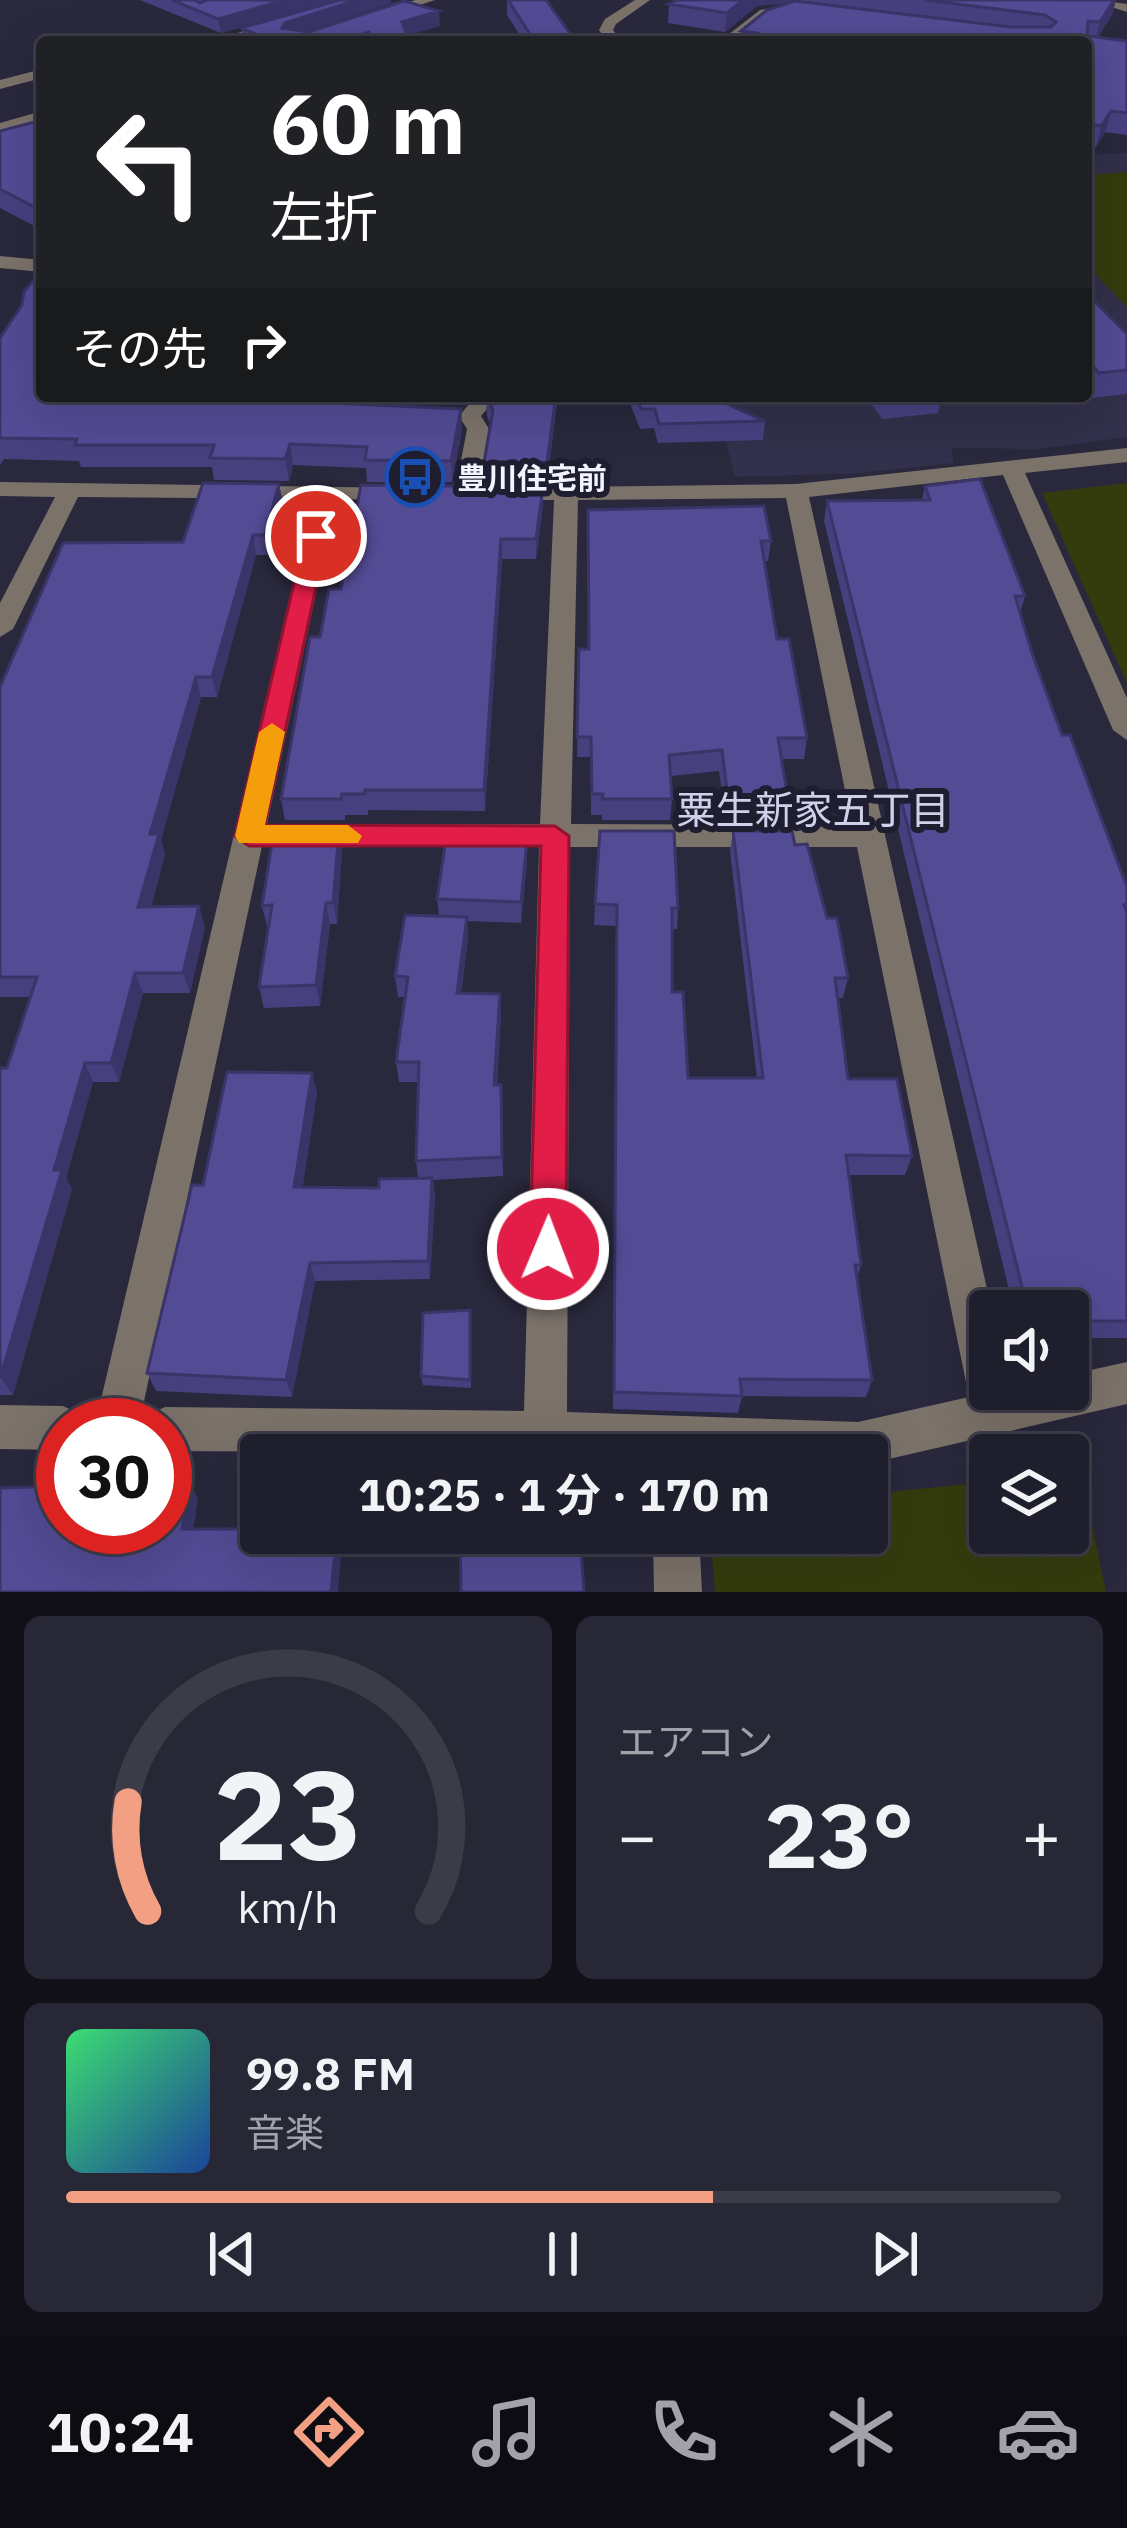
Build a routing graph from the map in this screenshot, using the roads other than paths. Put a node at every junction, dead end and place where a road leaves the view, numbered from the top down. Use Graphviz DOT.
graph roads {
  1 [pos="429,0"];
  2 [pos="644,0"];
  3 [pos="1105,0"];
  4 [pos="1127,8"];
  5 [pos="793,11"];
  6 [pos="302,18"];
  7 [pos="355,24"];
  8 [pos="236,36"];
  9 [pos="611,36"];
  10 [pos="734,36"];
  11 [pos="36,75"];
  12 [pos="0,85"];
  13 [pos="36,91"];
  14 [pos="0,100"];
  15 [pos="36,118"];
  16 [pos="0,128"];
  17 [pos="0,262"];
  18 [pos="36,265"];
  19 [pos="478,402"];
  20 [pos="1127,455"];
  21 [pos="1012,469"];
  22 [pos="0,489"];
  23 [pos="70,490"];
  24 [pos="796,491"];
  25 [pos="326,493"];
  26 [pos="414,493"];
  27 [pos="566,495"];
  28 [pos="0,629"];
  29 [pos="1127,730"];
  30 [pos="249,836"];
  31 [pos="555,836"];
  32 [pos="873,836"];
  33 [pos="1127,1383"];
  34 [pos="123,1398"];
  35 [pos="994,1414"];
  36 [pos="0,1427"];
  37 [pos="36,1428"];
  38 [pos="192,1429"];
  39 [pos="545,1433"];
  40 [pos="555,1434"];
  41 [pos="888,1437"];
  42 [pos="677,1554"];
  43 [pos="678,1592"];
  1 -- 7 [label="street"];
  2 -- 9 [label="street"];
  3 -- 4 [label="street"];
  5 -- 10 [label="street"];
  6 -- 8 [label="street"];
  11 -- 12 [label="street"];
  13 -- 14 [label="street"];
  15 -- 16 [label="street"];
  17 -- 18 [label="street"];
  19 -- 27 [label="street"];
  20 -- 21 [label="street"];
  21 -- 24 [label="street"];
  21 -- 29 [label="street"];
  22 -- 23 [label="street"];
  23 -- 25 [label="street"];
  23 -- 28 [label="street"];
  24 -- 27 [label="street"];
  24 -- 32 [label="street"];
  25 -- 26 [label="street"];
  25 -- 30 [label="street"];
  27 -- 31 [label="street"];
  30 -- 31 [label="street"];
  30 -- 34 [label="street"];
  31 -- 32 [label="street"];
  31 -- 39 [label="street"];
  32 -- 35 [label="street"];
  33 -- 35 [label="street"];
  35 -- 41 [label="street"];
  36 -- 37 [label="street"];
  38 -- 39 [label="street"];
  39 -- 40 [label="street"];
  42 -- 43 [label="street"];
}
